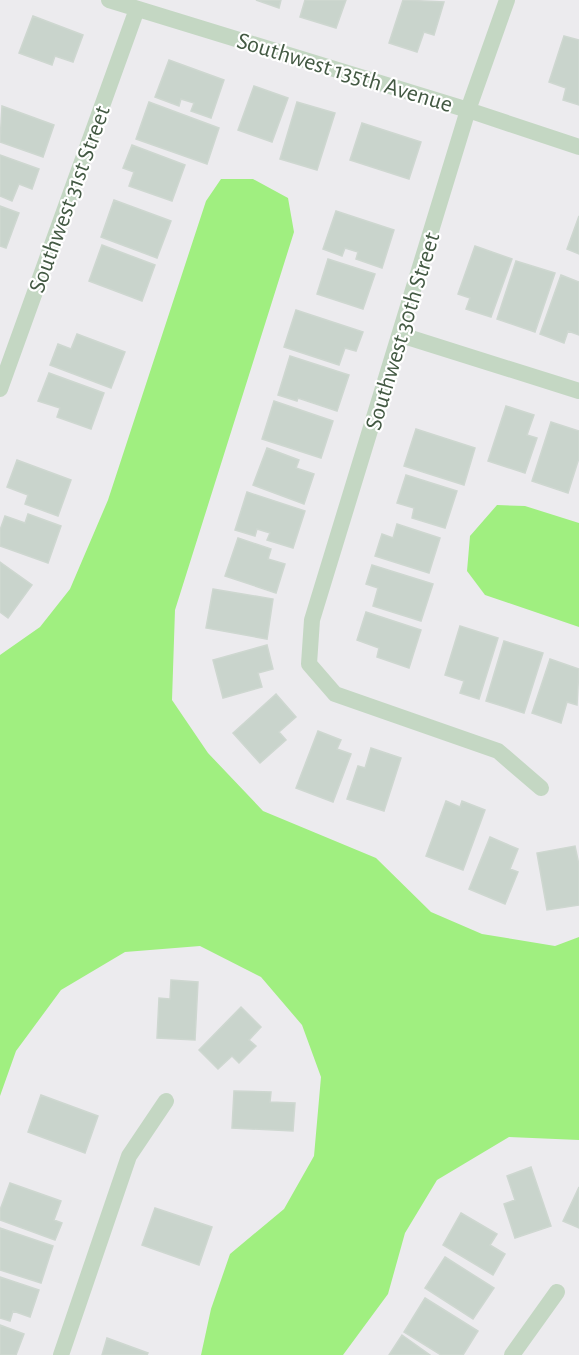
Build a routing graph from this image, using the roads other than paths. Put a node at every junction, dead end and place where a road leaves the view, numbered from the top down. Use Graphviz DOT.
graph roads {
  1 [pos="109,0"];
  2 [pos="507,0"];
  3 [pos="137,9"];
  4 [pos="468,110"];
  5 [pos="579,147"];
  6 [pos="401,335"];
  7 [pos="0,389"];
  8 [pos="579,391"];
  9 [pos="541,788"];
  10 [pos="166,1101"];
  11 [pos="557,1292"];
  12 [pos="61,1355"];
  13 [pos="512,1355"];
  1 -- 3 [label="street, Southwest 135th Avenue"];
  2 -- 4 [label="street, Southwest 30th Street"];
  3 -- 4 [label="street, Southwest 135th Avenue"];
  3 -- 7 [label="street, Southwest 31st Street"];
  4 -- 5 [label="street, Southwest 135th Avenue"];
  4 -- 6 [label="street, Southwest 30th Street"];
  6 -- 8 [label="street"];
  6 -- 9 [label="street, Southwest 30th Street"];
  10 -- 12 [label="street"];
  11 -- 13 [label="street"];
}
